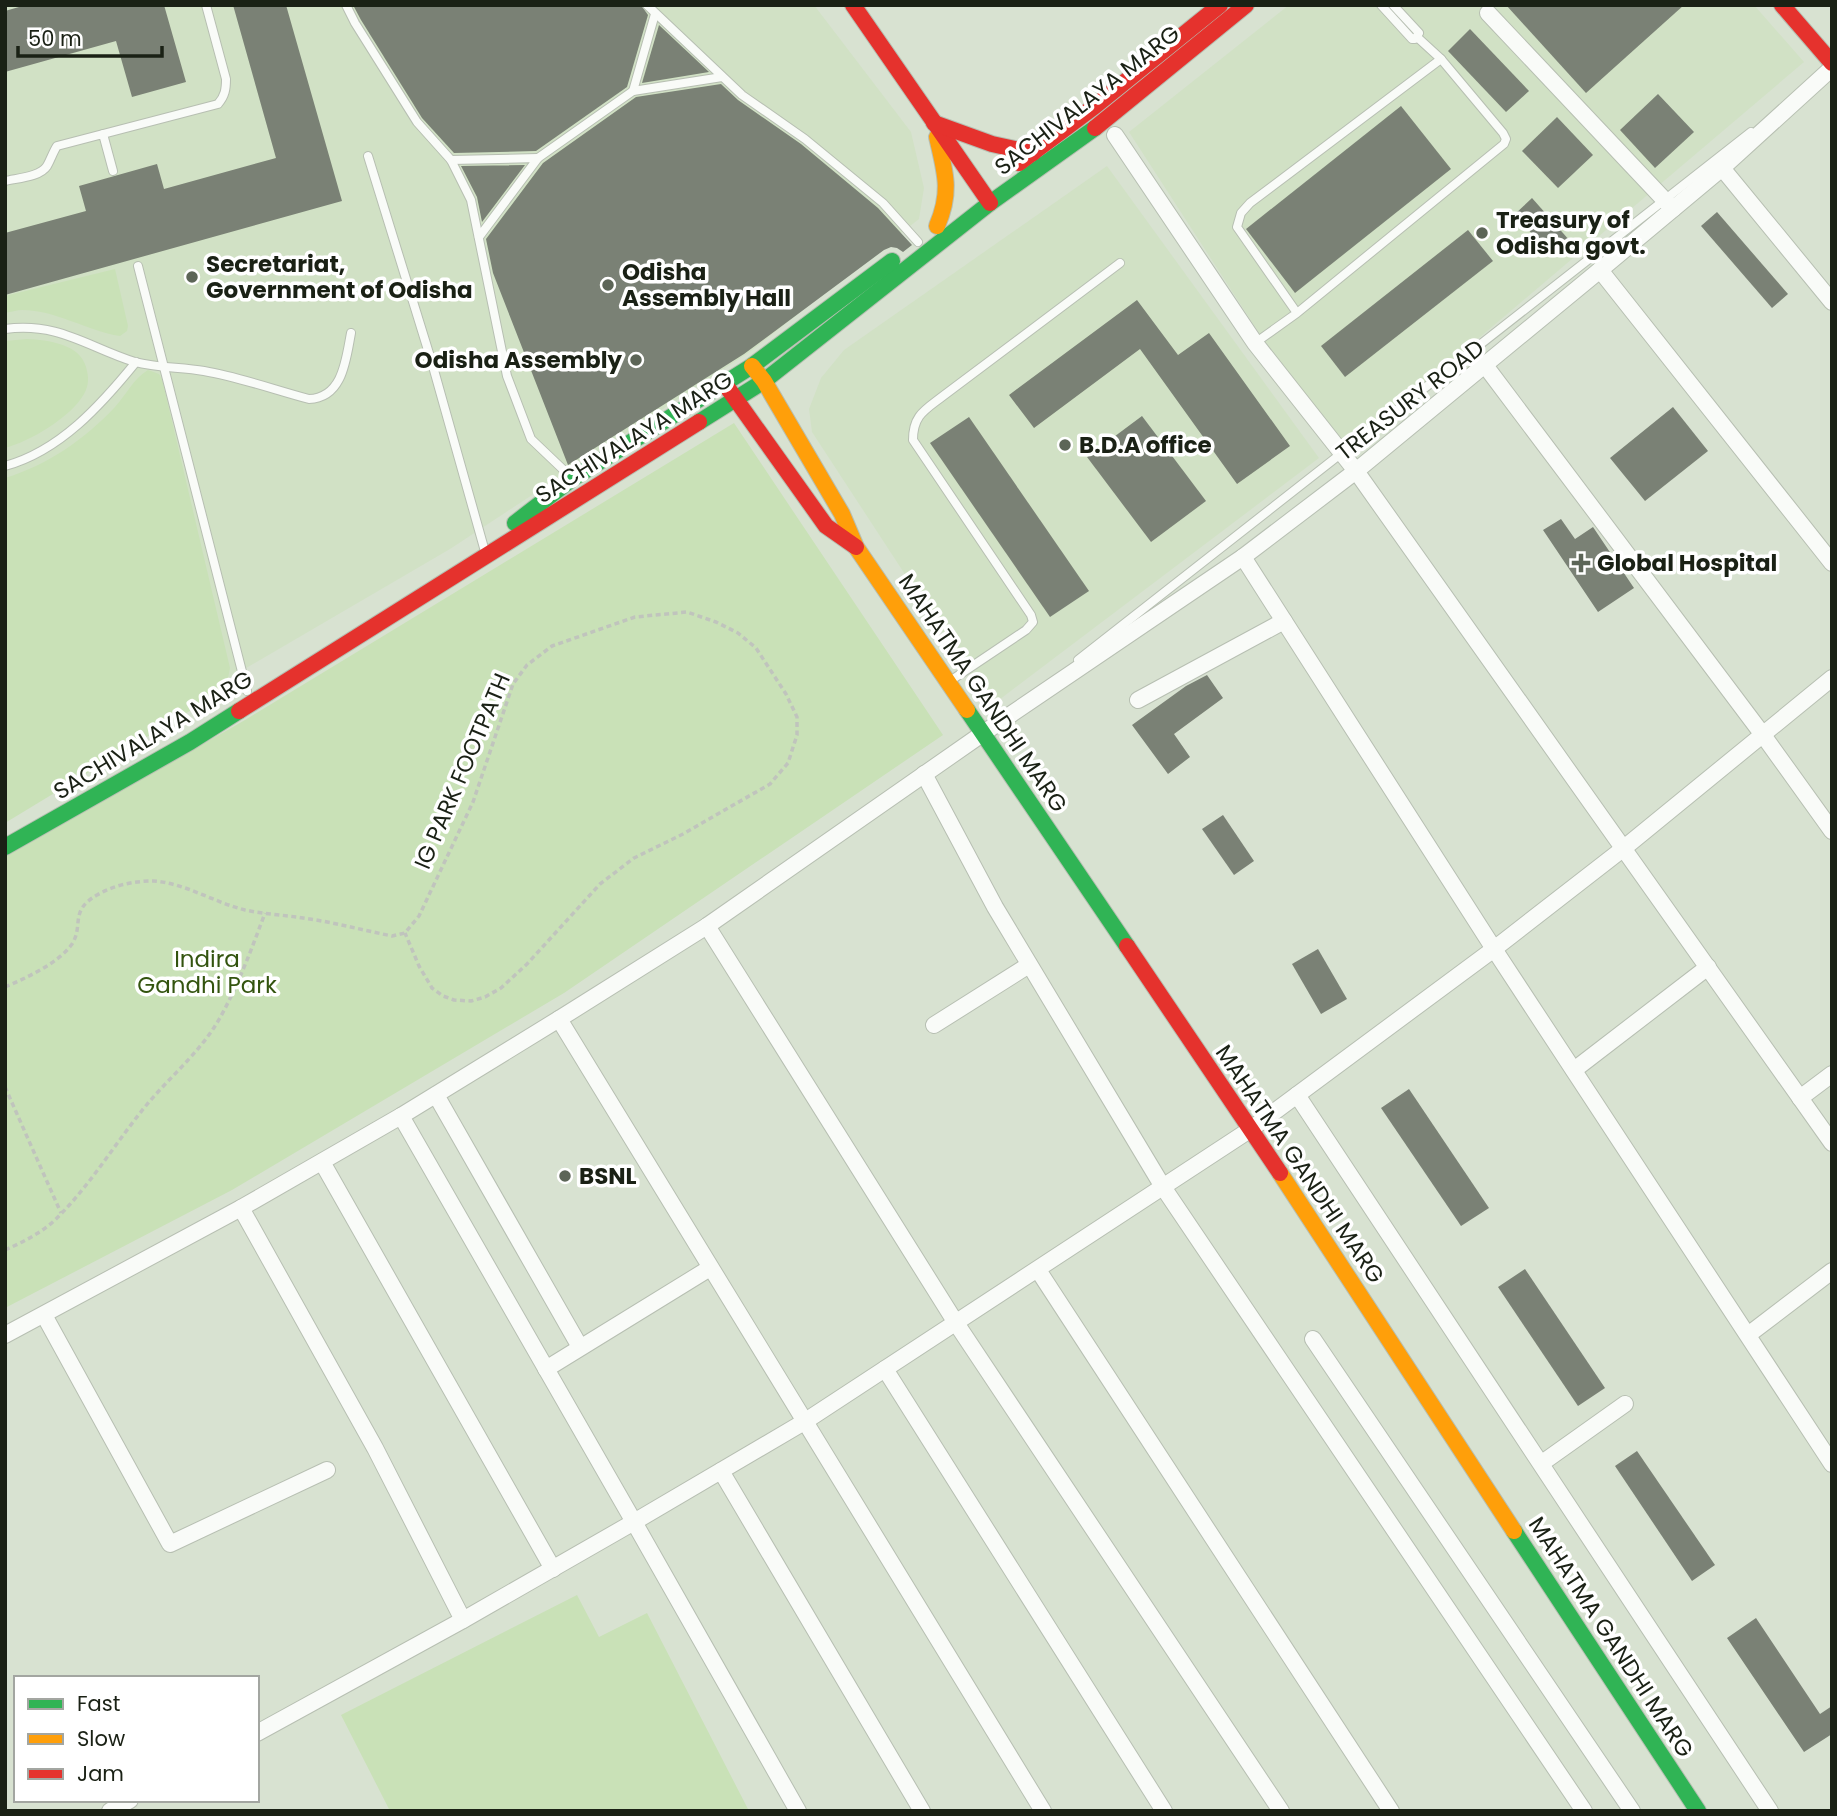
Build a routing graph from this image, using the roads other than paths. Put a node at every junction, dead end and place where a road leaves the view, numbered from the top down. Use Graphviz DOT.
graph roads {
  1 [pos="206,5"];
  2 [pos="346,5"];
  3 [pos="647,5"];
  4 [pos="853,5"];
  5 [pos="1220,5"];
  6 [pos="1246,5"];
  7 [pos="1381,5"];
  8 [pos="1393,5"];
  9 [pos="1782,5"];
  10 [pos="1488,13"];
  11 [pos="655,14"];
  12 [pos="1417,37"];
  13 [pos="1441,59"];
  14 [pos="1829,68"];
  15 [pos="722,77"];
  16 [pos="633,91"];
  17 [pos="934,123"];
  18 [pos="103,134"];
  19 [pos="1115,135"];
  20 [pos="1033,153"];
  21 [pos="368,156"];
  22 [pos="538,158"];
  23 [pos="451,160"];
  24 [pos="1722,167"];
  25 [pos="113,171"];
  26 [pos="5,181"];
  27 [pos="986,197"];
  28 [pos="1669,204"];
  29 [pos="937,226"];
  30 [pos="479,237"];
  31 [pos="918,242"];
  32 [pos="1119,263"];
  33 [pos="138,266"];
  34 [pos="1600,270"];
  35 [pos="1832,302"];
  36 [pos="1297,313"];
  37 [pos="5,329"];
  38 [pos="351,333"];
  39 [pos="1255,342"];
  40 [pos="136,362"];
  41 [pos="1484,364"];
  42 [pos="164,366"];
  43 [pos="752,366"];
  44 [pos="764,381"];
  45 [pos="724,384"];
  46 [pos="736,400"];
  47 [pos="1342,453"];
  48 [pos="5,466"];
  49 [pos="1356,471"];
  50 [pos="572,479"];
  51 [pos="856,547"];
  52 [pos="484,548"];
  53 [pos="1243,557"];
  54 [pos="1832,563"];
  55 [pos="1284,621"];
  56 [pos="948,683"];
  57 [pos="1829,686"];
  58 [pos="247,691"];
  59 [pos="1138,700"];
  60 [pos="989,729"];
  61 [pos="1763,735"];
  62 [pos="924,774"];
  63 [pos="1832,831"];
  64 [pos="5,836"];
  65 [pos="5,847"];
  66 [pos="1624,848"];
  67 [pos="707,926"];
  68 [pos="1494,949"];
  69 [pos="1029,965"];
  70 [pos="1708,967"];
  71 [pos="559,1019"];
  72 [pos="934,1025"];
  73 [pos="1574,1070"];
  74 [pos="1832,1074"];
  75 [pos="436,1095"];
  76 [pos="1297,1095"];
  77 [pos="1800,1098"];
  78 [pos="401,1116"];
  79 [pos="1251,1129"];
  80 [pos="1832,1143"];
  81 [pos="322,1162"];
  82 [pos="1163,1188"];
  83 [pos="241,1208"];
  84 [pos="710,1268"];
  85 [pos="1038,1270"];
  86 [pos="1832,1271"];
  87 [pos="44,1315"];
  88 [pos="956,1323"];
  89 [pos="5,1335"];
  90 [pos="1748,1335"];
  91 [pos="1313,1339"];
  92 [pos="580,1348"];
  93 [pos="546,1368"];
  94 [pos="885,1368"];
  95 [pos="1626,1404"];
  96 [pos="804,1422"];
  97 [pos="1542,1463"];
  98 [pos="1832,1464"];
  99 [pos="327,1470"];
  100 [pos="721,1471"];
  101 [pos="634,1522"];
  102 [pos="553,1569"];
  103 [pos="463,1620"];
  104 [pos="259,1732"];
  105 [pos="126,1802"];
  106 [pos="110,1811"];
  107 [pos="798,1811"];
  108 [pos="922,1811"];
  109 [pos="1043,1811"];
  110 [pos="1164,1811"];
  111 [pos="1281,1811"];
  112 [pos="1391,1811"];
  113 [pos="1584,1811"];
  114 [pos="1632,1811"];
  115 [pos="1698,1811"];
  116 [pos="1770,1811"];
  1 -- 18 [label="lane"];
  2 -- 23 [label="lane"];
  3 -- 11 [label="lane"];
  4 -- 17 [label="street"];
  5 -- 20 [label="street, SACHIVALAYA MARG"];
  6 -- 27 [label="street, SACHIVALAYA MARG"];
  7 -- 12 [label="lane"];
  8 -- 12 [label="lane"];
  9 -- 14 [label="street"];
  10 -- 28 [label="street"];
  11 -- 15 [label="lane"];
  11 -- 16 [label="lane"];
  12 -- 13 [label="lane"];
  13 -- 36 [label="lane"];
  13 -- 36 [label="lane"];
  14 -- 24 [label="street"];
  14 -- 28 [label="lane, TREASURY ROAD"];
  15 -- 16 [label="lane"];
  15 -- 31 [label="lane"];
  16 -- 22 [label="lane"];
  17 -- 20 [label="street"];
  17 -- 27 [label="street"];
  17 -- 29 [label="street"];
  18 -- 25 [label="lane"];
  18 -- 26 [label="lane"];
  19 -- 39 [label="street"];
  20 -- 27 [label="street, SACHIVALAYA MARG"];
  21 -- 52 [label="lane"];
  22 -- 23 [label="lane"];
  22 -- 30 [label="lane"];
  23 -- 30 [label="lane"];
  24 -- 28 [label="street"];
  24 -- 35 [label="street"];
  27 -- 29 [label="street, SACHIVALAYA MARG"];
  27 -- 44 [label="street, SACHIVALAYA MARG"];
  28 -- 34 [label="street"];
  28 -- 47 [label="lane, TREASURY ROAD"];
  29 -- 31 [label="street, SACHIVALAYA MARG"];
  30 -- 50 [label="lane"];
  31 -- 43 [label="street, SACHIVALAYA MARG"];
  32 -- 56 [label="lane"];
  33 -- 42 [label="lane"];
  34 -- 41 [label="street"];
  34 -- 54 [label="street"];
  36 -- 39 [label="lane"];
  37 -- 40 [label="lane"];
  38 -- 42 [label="lane"];
  39 -- 47 [label="street"];
  40 -- 42 [label="lane"];
  40 -- 48 [label="lane"];
  41 -- 49 [label="street"];
  41 -- 61 [label="street"];
  42 -- 58 [label="lane"];
  43 -- 44 [label="street, MAHATMA GANDHI MARG"];
  43 -- 45 [label="street, SACHIVALAYA MARG"];
  44 -- 46 [label="street, SACHIVALAYA MARG"];
  44 -- 51 [label="street, MAHATMA GANDHI MARG"];
  45 -- 46 [label="street, MAHATMA GANDHI MARG"];
  45 -- 50 [label="street, SACHIVALAYA MARG"];
  46 -- 51 [label="street, MAHATMA GANDHI MARG"];
  46 -- 65 [label="street, SACHIVALAYA MARG"];
  47 -- 49 [label="street"];
  47 -- 60 [label="lane, TREASURY ROAD"];
  49 -- 53 [label="street"];
  49 -- 66 [label="street"];
  50 -- 52 [label="street, SACHIVALAYA MARG"];
  51 -- 56 [label="street, MAHATMA GANDHI MARG"];
  52 -- 58 [label="street, SACHIVALAYA MARG"];
  53 -- 55 [label="street"];
  53 -- 60 [label="street"];
  55 -- 59 [label="street"];
  55 -- 68 [label="street"];
  56 -- 60 [label="street, MAHATMA GANDHI MARG"];
  57 -- 61 [label="street"];
  58 -- 64 [label="street, SACHIVALAYA MARG"];
  60 -- 62 [label="street"];
  60 -- 79 [label="street, MAHATMA GANDHI MARG"];
  61 -- 63 [label="street"];
  61 -- 66 [label="street"];
  62 -- 67 [label="street"];
  62 -- 69 [label="street"];
  66 -- 68 [label="street"];
  66 -- 70 [label="street"];
  67 -- 71 [label="street"];
  67 -- 88 [label="street"];
  68 -- 73 [label="street"];
  68 -- 76 [label="street"];
  69 -- 72 [label="street"];
  69 -- 82 [label="street"];
  70 -- 73 [label="street"];
  70 -- 77 [label="street"];
  71 -- 75 [label="street"];
  71 -- 84 [label="street"];
  73 -- 90 [label="street"];
  74 -- 77 [label="street"];
  75 -- 78 [label="street"];
  75 -- 92 [label="street"];
  76 -- 79 [label="street"];
  76 -- 97 [label="street"];
  77 -- 80 [label="street"];
  78 -- 81 [label="street"];
  78 -- 93 [label="street"];
  79 -- 82 [label="street"];
  79 -- 115 [label="street, MAHATMA GANDHI MARG"];
  81 -- 83 [label="street"];
  81 -- 102 [label="street"];
  82 -- 85 [label="street"];
  82 -- 113 [label="street"];
  83 -- 87 [label="street"];
  83 -- 103 [label="street"];
  84 -- 92 [label="street"];
  84 -- 96 [label="street"];
  85 -- 88 [label="street"];
  85 -- 112 [label="street"];
  86 -- 90 [label="street"];
  87 -- 89 [label="street"];
  87 -- 99 [label="street"];
  88 -- 94 [label="street"];
  88 -- 111 [label="street"];
  90 -- 98 [label="street"];
  91 -- 114 [label="street"];
  92 -- 93 [label="street"];
  93 -- 101 [label="street"];
  94 -- 96 [label="street"];
  94 -- 110 [label="street"];
  95 -- 97 [label="street"];
  96 -- 100 [label="street"];
  96 -- 109 [label="street"];
  97 -- 116 [label="street"];
  100 -- 101 [label="street"];
  100 -- 108 [label="street"];
  101 -- 102 [label="street"];
  101 -- 107 [label="street"];
  102 -- 103 [label="street"];
  103 -- 104 [label="street"];
  105 -- 106 [label="street"];
}
